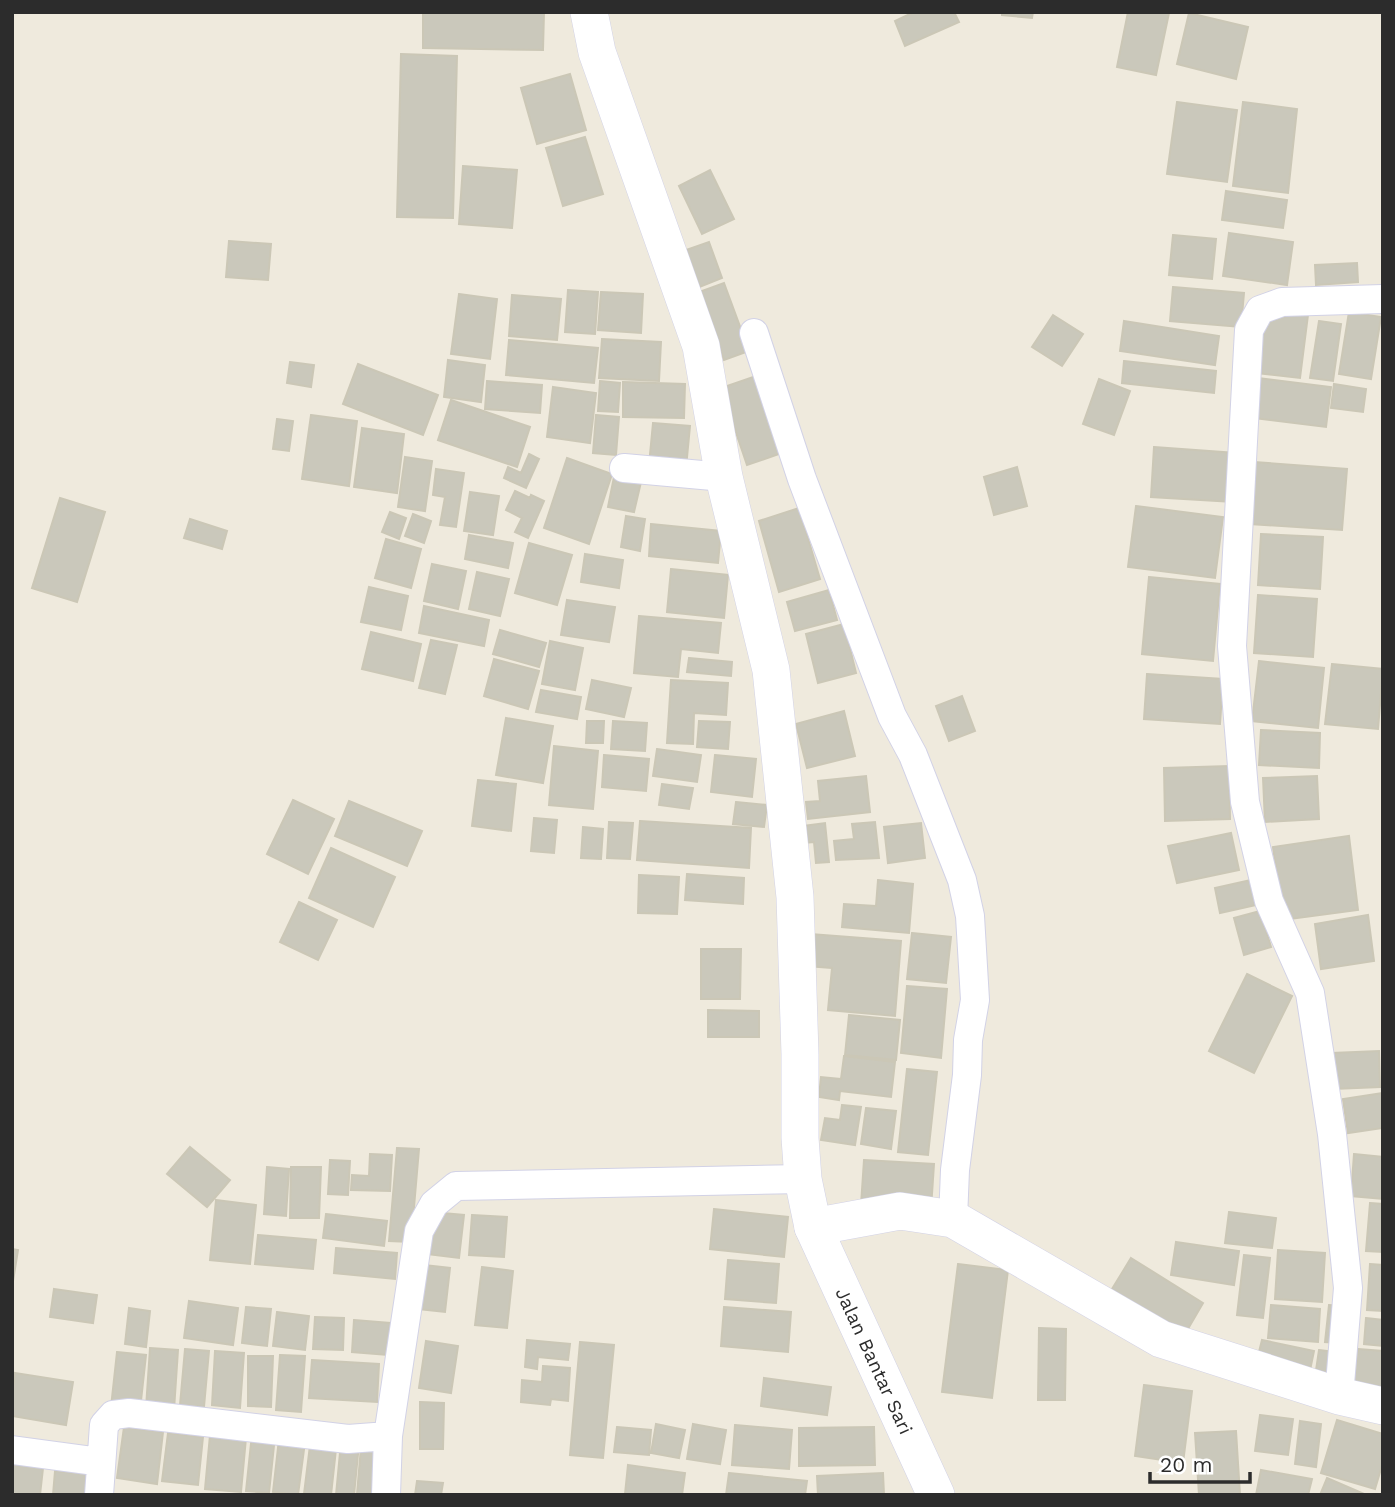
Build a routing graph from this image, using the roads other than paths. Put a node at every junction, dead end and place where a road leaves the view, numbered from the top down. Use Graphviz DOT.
graph roads {
  1 [pos="589,12"];
  2 [pos="1383,299"];
  3 [pos="754,333"];
  4 [pos="624,468"];
  5 [pos="724,477"];
  6 [pos="803,1179"];
  7 [pos="953,1219"];
  8 [pos="813,1227"];
  9 [pos="1339,1396"];
  10 [pos="1383,1406"];
  11 [pos="388,1436"];
  12 [pos="12,1450"];
  13 [pos="101,1462"];
  14 [pos="99,1495"];
  15 [pos="386,1495"];
  16 [pos="936,1495"];
  1 -- 5 [label="street, Jalan Bantar Sari"];
  2 -- 9 [label="street"];
  3 -- 7 [label="street"];
  4 -- 5 [label="street"];
  5 -- 6 [label="street, Jalan Bantar Sari"];
  6 -- 8 [label="street, Jalan Bantar Sari"];
  6 -- 11 [label="street"];
  7 -- 8 [label="street"];
  7 -- 9 [label="street"];
  8 -- 16 [label="street, Jalan Bantar Sari"];
  9 -- 10 [label="street"];
  11 -- 13 [label="street"];
  11 -- 15 [label="street"];
  12 -- 13 [label="street"];
  13 -- 14 [label="street"];
}
